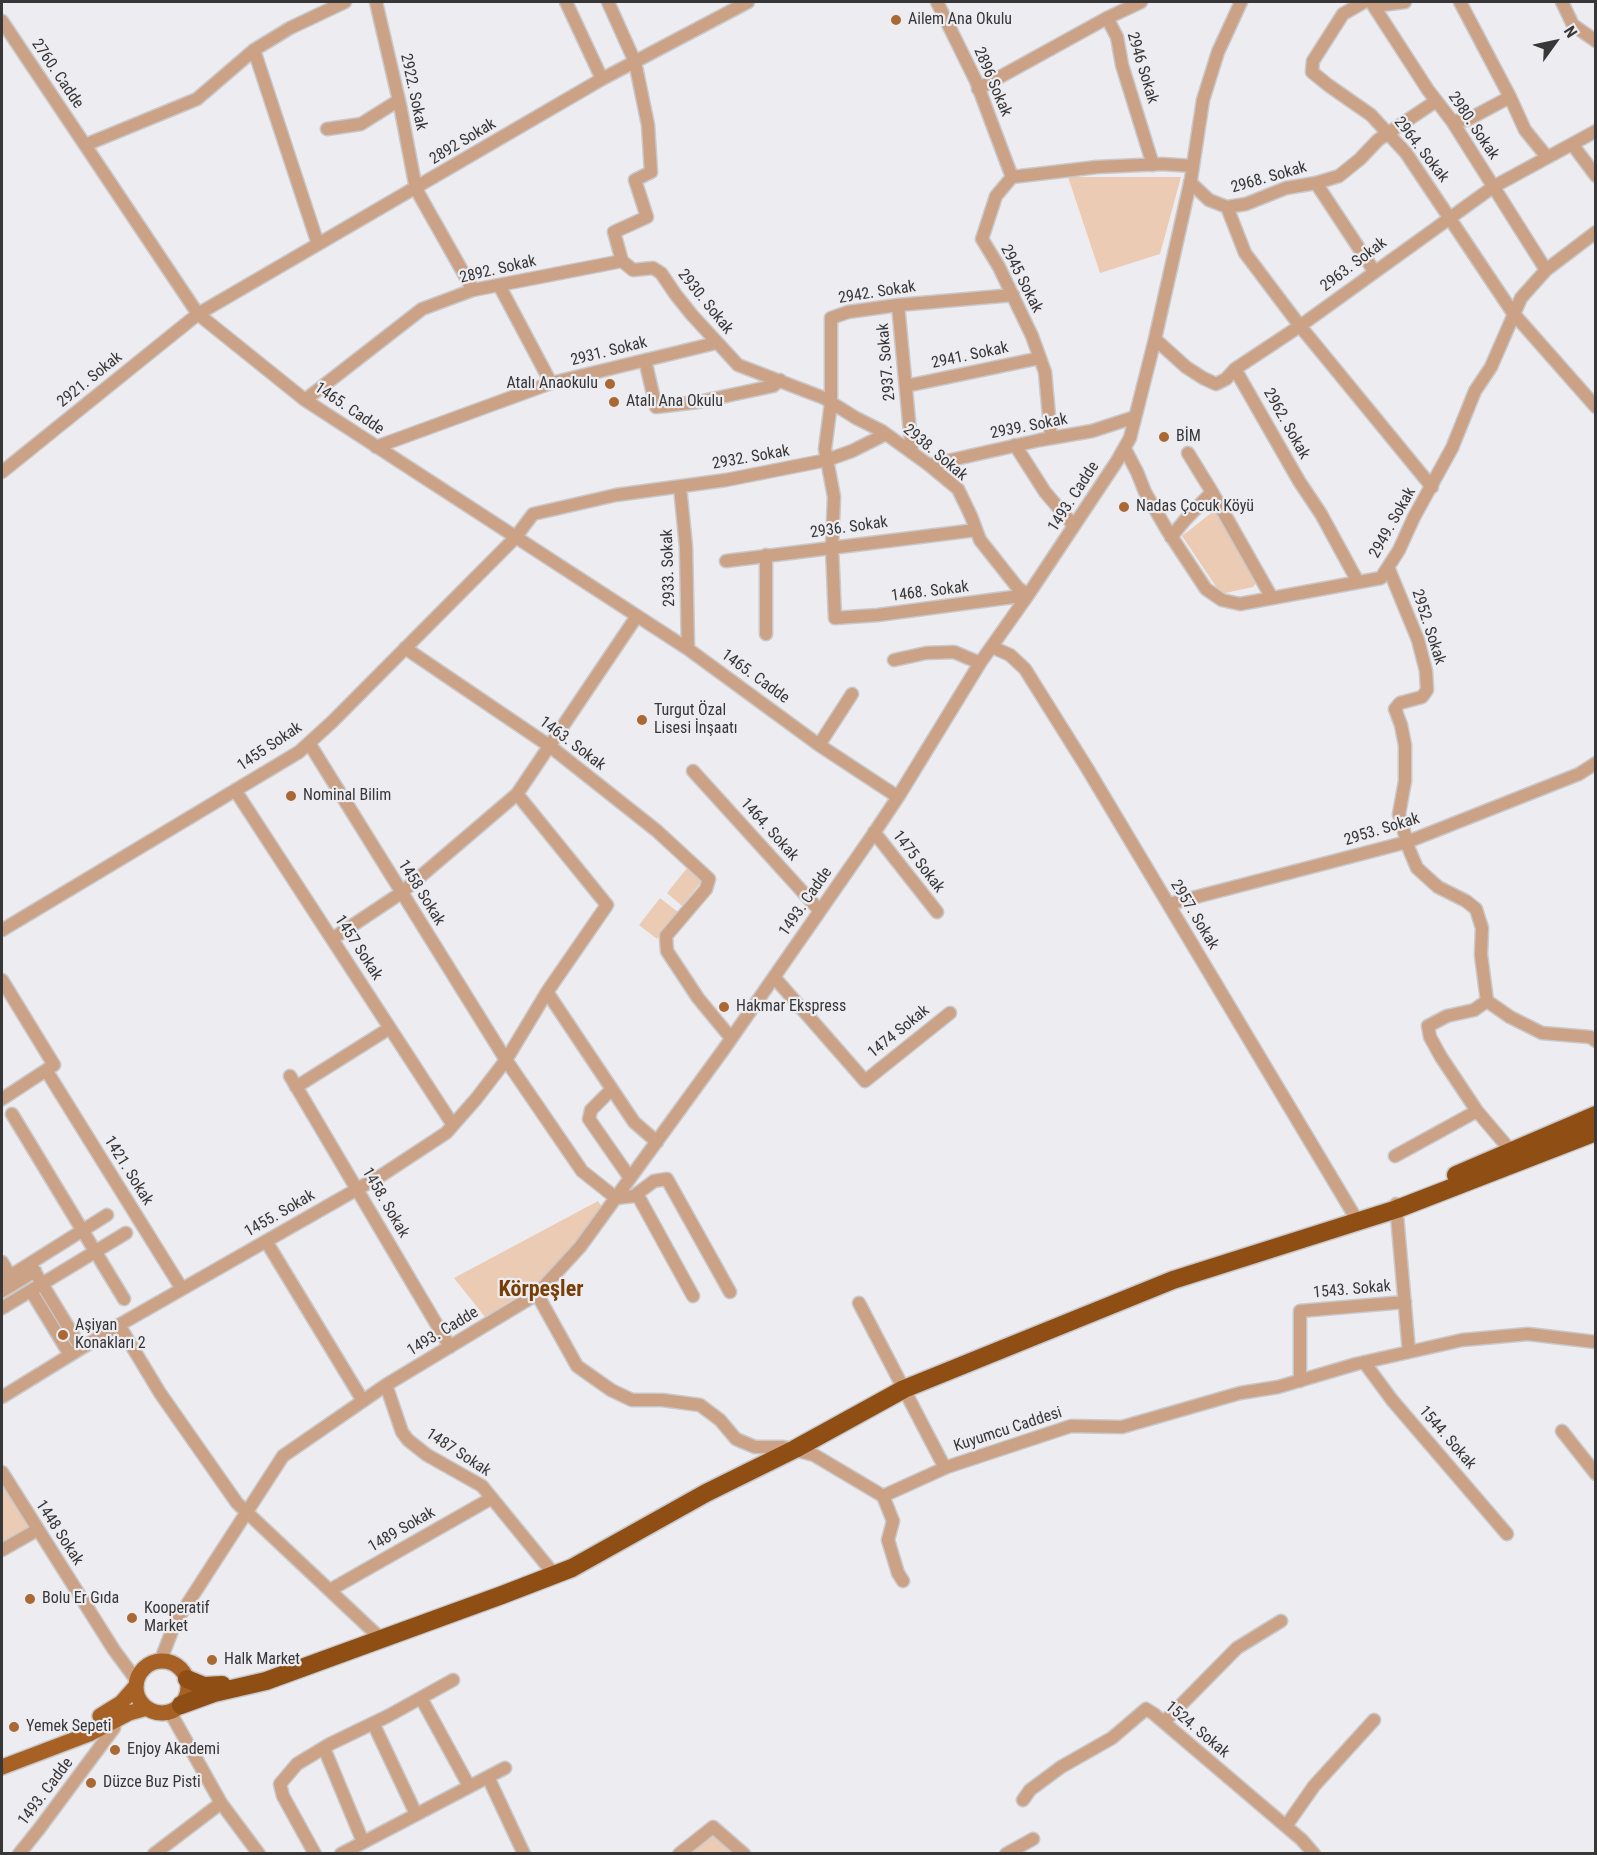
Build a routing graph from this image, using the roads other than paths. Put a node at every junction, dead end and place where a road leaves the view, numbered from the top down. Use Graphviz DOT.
graph roads {
  1 [pos="345,2"];
  2 [pos="376,2"];
  3 [pos="566,2"];
  4 [pos="608,2"];
  5 [pos="748,2"];
  6 [pos="937,2"];
  7 [pos="1141,2"];
  8 [pos="1241,2"];
  9 [pos="1405,2"];
  10 [pos="1460,2"];
  11 [pos="1562,2"];
  12 [pos="1370,3"];
  13 [pos="321,6"];
  14 [pos="1107,18"];
  15 [pos="2,21"];
  16 [pos="1596,41"];
  17 [pos="254,50"];
  18 [pos="635,62"];
  19 [pos="602,79"];
  20 [pos="978,89"];
  21 [pos="1510,97"];
  22 [pos="1436,101"];
  23 [pos="400,105"];
  24 [pos="1452,121"];
  25 [pos="327,129"];
  26 [pos="1596,131"];
  27 [pos="1388,133"];
  28 [pos="1572,144"];
  29 [pos="85,145"];
  30 [pos="1547,157"];
  31 [pos="1153,165"];
  32 [pos="1193,166"];
  33 [pos="1596,176"];
  34 [pos="1012,177"];
  35 [pos="1190,182"];
  36 [pos="1316,183"];
  37 [pos="1493,187"];
  38 [pos="416,189"];
  39 [pos="1227,207"];
  40 [pos="1450,217"];
  41 [pos="1596,232"];
  42 [pos="318,244"];
  43 [pos="622,261"];
  44 [pos="1546,270"];
  45 [pos="1374,271"];
  46 [pos="499,285"];
  47 [pos="473,290"];
  48 [pos="1013,295"];
  49 [pos="898,305"];
  50 [pos="1513,313"];
  51 [pos="198,314"];
  52 [pos="1300,326"];
  53 [pos="1155,339"];
  54 [pos="716,343"];
  55 [pos="1040,358"];
  56 [pos="645,360"];
  57 [pos="1235,369"];
  58 [pos="780,380"];
  59 [pos="551,383"];
  60 [pos="906,386"];
  61 [pos="305,400"];
  62 [pos="831,403"];
  63 [pos="1596,407"];
  64 [pos="1135,417"];
  65 [pos="886,434"];
  66 [pos="1051,438"];
  67 [pos="1015,445"];
  68 [pos="376,447"];
  69 [pos="1125,449"];
  70 [pos="912,453"];
  71 [pos="1188,453"];
  72 [pos="827,460"];
  73 [pos="929,465"];
  74 [pos="2,472"];
  75 [pos="680,487"];
  76 [pos="1432,487"];
  77 [pos="1212,492"];
  78 [pos="1074,526"];
  79 [pos="976,530"];
  80 [pos="514,537"];
  81 [pos="1172,537"];
  82 [pos="832,547"];
  83 [pos="766,555"];
  84 [pos="726,561"];
  85 [pos="1388,567"];
  86 [pos="1358,582"];
  87 [pos="1028,595"];
  88 [pos="1272,598"];
  89 [pos="637,616"];
  90 [pos="766,634"];
  91 [pos="992,647"];
  92 [pos="405,648"];
  93 [pos="688,649"];
  94 [pos="894,660"];
  95 [pos="980,663"];
  96 [pos="852,694"];
  97 [pos="309,742"];
  98 [pos="819,745"];
  99 [pos="551,747"];
  100 [pos="1596,763"];
  101 [pos="693,771"];
  102 [pos="235,790"];
  103 [pos="517,795"];
  104 [pos="898,797"];
  105 [pos="874,832"];
  106 [pos="1407,842"];
  107 [pos="401,893"];
  108 [pos="1169,904"];
  109 [pos="820,911"];
  110 [pos="937,912"];
  111 [pos="2,930"];
  112 [pos="332,939"];
  113 [pos="774,977"];
  114 [pos="2,980"];
  115 [pos="547,992"];
  116 [pos="1487,1001"];
  117 [pos="950,1013"];
  118 [pos="390,1028"];
  119 [pos="731,1038"];
  120 [pos="1596,1041"];
  121 [pos="506,1060"];
  122 [pos="50,1068"];
  123 [pos="612,1089"];
  124 [pos="2,1099"];
  125 [pos="1477,1111"];
  126 [pos="12,1114"];
  127 [pos="1596,1115"];
  128 [pos="453,1125"];
  129 [pos="1596,1132"];
  130 [pos="657,1142"];
  131 [pos="1511,1151"];
  132 [pos="1395,1156"];
  133 [pos="630,1178"];
  134 [pos="358,1189"];
  135 [pos="637,1194"];
  136 [pos="616,1198"];
  137 [pos="1396,1205"];
  138 [pos="107,1215"];
  139 [pos="1354,1215"];
  140 [pos="82,1231"];
  141 [pos="126,1233"];
  142 [pos="266,1241"];
  143 [pos="96,1252"];
  144 [pos="2,1262"];
  145 [pos="33,1267"];
  146 [pos="6,1279"];
  147 [pos="43,1284"];
  148 [pos="182,1290"];
  149 [pos="2,1291"];
  150 [pos="31,1291"];
  151 [pos="730,1292"];
  152 [pos="537,1294"];
  153 [pos="693,1296"];
  154 [pos="124,1299"];
  155 [pos="1405,1302"];
  156 [pos="859,1303"];
  157 [pos="2,1308"];
  158 [pos="119,1325"];
  159 [pos="1596,1342"];
  160 [pos="450,1347"];
  161 [pos="81,1348"];
  162 [pos="1409,1352"];
  163 [pos="70,1355"];
  164 [pos="1364,1362"];
  165 [pos="1300,1381"];
  166 [pos="386,1385"];
  167 [pos="902,1386"];
  168 [pos="2,1397"];
  169 [pos="363,1401"];
  170 [pos="1562,1431"];
  171 [pos="789,1448"];
  172 [pos="945,1468"];
  173 [pos="2,1472"];
  174 [pos="1596,1474"];
  175 [pos="883,1496"];
  176 [pos="492,1498"];
  177 [pos="248,1512"];
  178 [pos="37,1530"];
  179 [pos="1507,1534"];
  180 [pos="2,1550"];
  181 [pos="549,1568"];
  182 [pos="903,1581"];
  183 [pos="330,1590"];
  184 [pos="1281,1621"];
  185 [pos="377,1635"];
  186 [pos="160,1662"];
  187 [pos="187,1679"];
  188 [pos="453,1680"];
  189 [pos="138,1681"];
  190 [pos="421,1698"];
  191 [pos="147,1708"];
  192 [pos="176,1709"];
  193 [pos="116,1718"];
  194 [pos="1374,1720"];
  195 [pos="1164,1722"];
  196 [pos="373,1723"];
  197 [pos="324,1748"];
  198 [pos="2,1756"];
  199 [pos="2,1767"];
  200 [pos="505,1768"];
  201 [pos="488,1777"];
  202 [pos="469,1786"];
  203 [pos="1023,1800"];
  204 [pos="221,1803"];
  205 [pos="416,1814"];
  206 [pos="1286,1826"];
  207 [pos="1033,1839"];
  208 [pos="363,1842"];
  209 [pos="19,1854"];
  210 [pos="154,1854"];
  211 [pos="260,1854"];
  212 [pos="315,1854"];
  213 [pos="341,1854"];
  214 [pos="524,1854"];
  215 [pos="679,1854"];
  216 [pos="744,1854"];
  217 [pos="1006,1854"];
  218 [pos="1314,1854"];
  1 -- 13 [label="street"];
  2 -- 23 [label="street, 2922. Sokak"];
  3 -- 19 [label="street"];
  4 -- 18 [label="street"];
  5 -- 18 [label="street, 2892 Sokak"];
  6 -- 20 [label="street, 2896 Sokak"];
  7 -- 14 [label="street, 2946 Sokak"];
  8 -- 32 [label="street, 1493. Cadde"];
  9 -- 12 [label="street"];
  10 -- 21 [label="street"];
  11 -- 16 [label="street"];
  12 -- 22 [label="street, 2980. Sokak"];
  12 -- 27 [label="street, 2964. Sokak"];
  13 -- 17 [label="street"];
  14 -- 20 [label="street"];
  14 -- 31 [label="street, 2946 Sokak"];
  15 -- 29 [label="street, 2760. Cadde"];
  17 -- 29 [label="street"];
  17 -- 42 [label="street"];
  18 -- 19 [label="street, 2892 Sokak"];
  18 -- 43 [label="street"];
  19 -- 38 [label="street, 2892 Sokak"];
  20 -- 34 [label="street, 2896 Sokak"];
  21 -- 24 [label="street"];
  21 -- 30 [label="street"];
  22 -- 24 [label="street, 2980. Sokak"];
  22 -- 27 [label="street, 2968. Sokak"];
  23 -- 25 [label="street"];
  23 -- 38 [label="street, 2922. Sokak"];
  24 -- 37 [label="street, 2980. Sokak"];
  26 -- 28 [label="street, 2963. Sokak"];
  27 -- 36 [label="street, 2968. Sokak"];
  27 -- 40 [label="street, 2964. Sokak"];
  28 -- 30 [label="street, 2963. Sokak"];
  28 -- 33 [label="street"];
  29 -- 51 [label="street, 1465. Cadde"];
  30 -- 37 [label="street, 2963. Sokak"];
  31 -- 32 [label="street"];
  31 -- 34 [label="street"];
  32 -- 35 [label="street, 1493. Cadde"];
  34 -- 48 [label="street, 2945 Sokak"];
  35 -- 39 [label="street, 2968. Sokak"];
  35 -- 53 [label="street, 1493. Cadde"];
  36 -- 39 [label="street, 2968. Sokak"];
  36 -- 45 [label="street"];
  37 -- 40 [label="street, 2963. Sokak"];
  37 -- 44 [label="street, 2980. Sokak"];
  38 -- 42 [label="street, 2892 Sokak"];
  38 -- 47 [label="street, 2922. Sokak"];
  39 -- 52 [label="street"];
  40 -- 45 [label="street, 2963. Sokak"];
  40 -- 50 [label="street, 2964. Sokak"];
  41 -- 44 [label="street, 2949. Sokak"];
  42 -- 51 [label="street, 2892 Sokak"];
  43 -- 46 [label="street, 2892. Sokak"];
  43 -- 54 [label="street, 2930. Sokak"];
  44 -- 50 [label="street, 2949. Sokak"];
  45 -- 52 [label="street, 2963. Sokak"];
  46 -- 47 [label="street, 2892. Sokak"];
  46 -- 59 [label="street"];
  47 -- 61 [label="street, 2892. Sokak"];
  48 -- 49 [label="street, 2942. Sokak"];
  48 -- 55 [label="street, 2945 Sokak"];
  49 -- 60 [label="street, 2937. Sokak"];
  49 -- 62 [label="street, 2942. Sokak"];
  50 -- 63 [label="street, 2964. Sokak"];
  50 -- 76 [label="street, 2949. Sokak"];
  51 -- 61 [label="street, 1465. Cadde"];
  51 -- 74 [label="street, 2921. Sokak"];
  52 -- 57 [label="street, 2963. Sokak"];
  52 -- 76 [label="street"];
  53 -- 57 [label="street"];
  53 -- 64 [label="street, 1493. Cadde"];
  54 -- 56 [label="street, 2931. Sokak"];
  54 -- 58 [label="street, 2930. Sokak"];
  55 -- 60 [label="street, 2941. Sokak"];
  55 -- 66 [label="street, 2945 Sokak"];
  56 -- 58 [label="street"];
  56 -- 59 [label="street, 2931. Sokak"];
  57 -- 86 [label="street, 2962. Sokak"];
  58 -- 62 [label="street, 2938. Sokak"];
  59 -- 68 [label="street, 2931. Sokak"];
  60 -- 70 [label="street, 2937. Sokak"];
  61 -- 68 [label="street, 1465. Cadde"];
  62 -- 65 [label="street, 2938. Sokak"];
  62 -- 72 [label="street"];
  64 -- 66 [label="street, 2939. Sokak"];
  64 -- 69 [label="street, 1493. Cadde"];
  65 -- 70 [label="street, 2938. Sokak"];
  65 -- 72 [label="street, 2932. Sokak"];
  66 -- 67 [label="street, 2939. Sokak"];
  67 -- 73 [label="street, 2939. Sokak"];
  67 -- 78 [label="street"];
  68 -- 80 [label="street, 1465. Cadde"];
  69 -- 78 [label="street, 1493. Cadde"];
  69 -- 81 [label="street, 2949. Sokak"];
  70 -- 73 [label="street, 2938. Sokak"];
  71 -- 77 [label="street"];
  72 -- 75 [label="street, 2932. Sokak"];
  72 -- 82 [label="street"];
  73 -- 79 [label="street, 2938. Sokak"];
  75 -- 80 [label="street, 2932. Sokak"];
  75 -- 93 [label="street, 2933. Sokak"];
  76 -- 85 [label="street, 2949. Sokak"];
  77 -- 81 [label="street"];
  77 -- 88 [label="street"];
  78 -- 87 [label="street, 1493. Cadde"];
  79 -- 82 [label="street, 2936. Sokak"];
  79 -- 87 [label="street, 2938. Sokak"];
  80 -- 89 [label="street, 1465. Cadde"];
  80 -- 92 [label="street, 1455 Sokak"];
  81 -- 88 [label="street, 2949. Sokak"];
  82 -- 83 [label="street, 2936. Sokak"];
  82 -- 87 [label="street, 1468. Sokak"];
  83 -- 84 [label="street, 2936. Sokak"];
  83 -- 90 [label="street"];
  85 -- 86 [label="street, 2949. Sokak"];
  85 -- 106 [label="street, 2952. Sokak"];
  86 -- 88 [label="street, 2949. Sokak"];
  87 -- 91 [label="street, 1493. Cadde"];
  89 -- 93 [label="street, 1465. Cadde"];
  89 -- 99 [label="street"];
  91 -- 95 [label="street, 1493. Cadde"];
  91 -- 108 [label="street, 2957. Sokak"];
  92 -- 97 [label="street, 1455 Sokak"];
  92 -- 99 [label="street, 1463. Sokak"];
  93 -- 98 [label="street, 1465. Cadde"];
  94 -- 95 [label="street"];
  95 -- 104 [label="street, 1493. Cadde"];
  96 -- 98 [label="street"];
  97 -- 102 [label="street, 1455 Sokak"];
  97 -- 107 [label="street, 1458 Sokak"];
  98 -- 104 [label="street, 1465. Cadde"];
  99 -- 103 [label="street"];
  99 -- 119 [label="street, 1463. Sokak"];
  100 -- 106 [label="street, 2953. Sokak"];
  101 -- 109 [label="street, 1464. Sokak"];
  102 -- 111 [label="street, 1455 Sokak"];
  102 -- 112 [label="street, 1457 Sokak"];
  103 -- 107 [label="street"];
  103 -- 115 [label="street, 1455. Sokak"];
  104 -- 105 [label="street, 1493. Cadde"];
  105 -- 109 [label="street, 1493. Cadde"];
  105 -- 110 [label="street, 1475 Sokak"];
  106 -- 108 [label="street, 2953. Sokak"];
  106 -- 116 [label="street, 2952. Sokak"];
  107 -- 112 [label="street"];
  107 -- 121 [label="street, 1458 Sokak"];
  108 -- 139 [label="street, 2957. Sokak"];
  109 -- 113 [label="street, 1493. Cadde"];
  112 -- 118 [label="street, 1457 Sokak"];
  113 -- 117 [label="street, 1474 Sokak"];
  113 -- 119 [label="street, 1493. Cadde"];
  114 -- 122 [label="street, 1421. Sokak"];
  115 -- 121 [label="street, 1455. Sokak"];
  115 -- 123 [label="street"];
  116 -- 120 [label="street"];
  116 -- 125 [label="street"];
  118 -- 128 [label="street, 1457 Sokak"];
  118 -- 134 [label="street, 1458. Sokak"];
  119 -- 130 [label="street, 1493. Cadde"];
  121 -- 128 [label="street, 1455. Sokak"];
  121 -- 136 [label="street, 1458 Sokak"];
  122 -- 124 [label="street"];
  122 -- 148 [label="street, 1421. Sokak"];
  123 -- 130 [label="street"];
  123 -- 133 [label="street"];
  125 -- 131 [label="street"];
  125 -- 132 [label="street"];
  126 -- 140 [label="street"];
  127 -- 131 [label="highway"];
  128 -- 134 [label="street, 1455. Sokak"];
  129 -- 137 [label="highway"];
  130 -- 133 [label="street, 1493. Cadde"];
  131 -- 137 [label="highway"];
  133 -- 136 [label="street, 1493. Cadde"];
  134 -- 142 [label="street, 1455. Sokak"];
  134 -- 160 [label="street, 1458. Sokak"];
  135 -- 136 [label="street"];
  135 -- 151 [label="street"];
  135 -- 153 [label="street"];
  136 -- 152 [label="street, 1493. Cadde"];
  137 -- 139 [label="highway"];
  137 -- 155 [label="street"];
  137 -- 167 [label="highway"];
  138 -- 140 [label="street"];
  139 -- 167 [label="highway"];
  140 -- 143 [label="street"];
  140 -- 145 [label="street"];
  141 -- 143 [label="street"];
  142 -- 148 [label="street, 1455. Sokak"];
  142 -- 169 [label="street"];
  143 -- 147 [label="street"];
  143 -- 154 [label="street"];
  144 -- 146 [label="street"];
  145 -- 146 [label="street"];
  145 -- 147 [label="street"];
  145 -- 149 [label="street"];
  147 -- 150 [label="street"];
  147 -- 161 [label="street"];
  148 -- 158 [label="street, 1455. Sokak"];
  150 -- 157 [label="street"];
  150 -- 163 [label="street"];
  152 -- 160 [label="street, 1493. Cadde"];
  152 -- 171 [label="street"];
  155 -- 162 [label="street"];
  155 -- 165 [label="street, 1543. Sokak"];
  156 -- 167 [label="street"];
  158 -- 161 [label="street, 1455. Sokak"];
  158 -- 177 [label="street"];
  159 -- 162 [label="street, Kuyumcu Caddesi"];
  160 -- 166 [label="street, 1493. Cadde"];
  161 -- 163 [label="street, 1455. Sokak"];
  162 -- 164 [label="street, Kuyumcu Caddesi"];
  163 -- 168 [label="street, 1455. Sokak"];
  164 -- 165 [label="street, Kuyumcu Caddesi"];
  164 -- 179 [label="street, 1544. Sokak"];
  165 -- 172 [label="street, Kuyumcu Caddesi"];
  166 -- 169 [label="street, 1493. Cadde"];
  166 -- 176 [label="street, 1487 Sokak"];
  167 -- 171 [label="highway"];
  167 -- 172 [label="street"];
  169 -- 177 [label="street, 1493. Cadde"];
  170 -- 174 [label="street"];
  171 -- 175 [label="street"];
  171 -- 181 [label="highway"];
  171 -- 192 [label="highway"];
  172 -- 175 [label="street, Kuyumcu Caddesi"];
  173 -- 178 [label="street, 1448 Sokak"];
  175 -- 182 [label="street"];
  176 -- 181 [label="street, 1487 Sokak"];
  176 -- 183 [label="street, 1489 Sokak"];
  177 -- 183 [label="street"];
  177 -- 186 [label="street, 1493. Cadde"];
  178 -- 180 [label="street"];
  178 -- 189 [label="street, 1448 Sokak"];
  181 -- 185 [label="highway"];
  183 -- 185 [label="street"];
  184 -- 195 [label="street"];
  185 -- 187 [label="highway"];
  186 -- 187 [label="main road"];
  186 -- 189 [label="main road"];
  187 -- 192 [label="main road"];
  188 -- 190 [label="street"];
  189 -- 191 [label="main road"];
  189 -- 198 [label="main road"];
  190 -- 196 [label="street"];
  190 -- 202 [label="street"];
  191 -- 192 [label="main road"];
  191 -- 193 [label="main road"];
  192 -- 204 [label="street"];
  193 -- 199 [label="main road"];
  193 -- 209 [label="street, 1493. Cadde"];
  194 -- 206 [label="street"];
  195 -- 203 [label="street, 1524. Sokak"];
  195 -- 206 [label="street, 1524. Sokak"];
  196 -- 197 [label="street"];
  196 -- 205 [label="street"];
  197 -- 208 [label="street"];
  197 -- 212 [label="street"];
  200 -- 201 [label="street"];
  201 -- 202 [label="street"];
  201 -- 214 [label="street"];
  202 -- 205 [label="street"];
  204 -- 210 [label="street"];
  204 -- 211 [label="street"];
  205 -- 208 [label="street"];
  206 -- 218 [label="street, 1524. Sokak"];
  207 -- 217 [label="street"];
  208 -- 213 [label="street"];
  215 -- 216 [label="street"];
}
